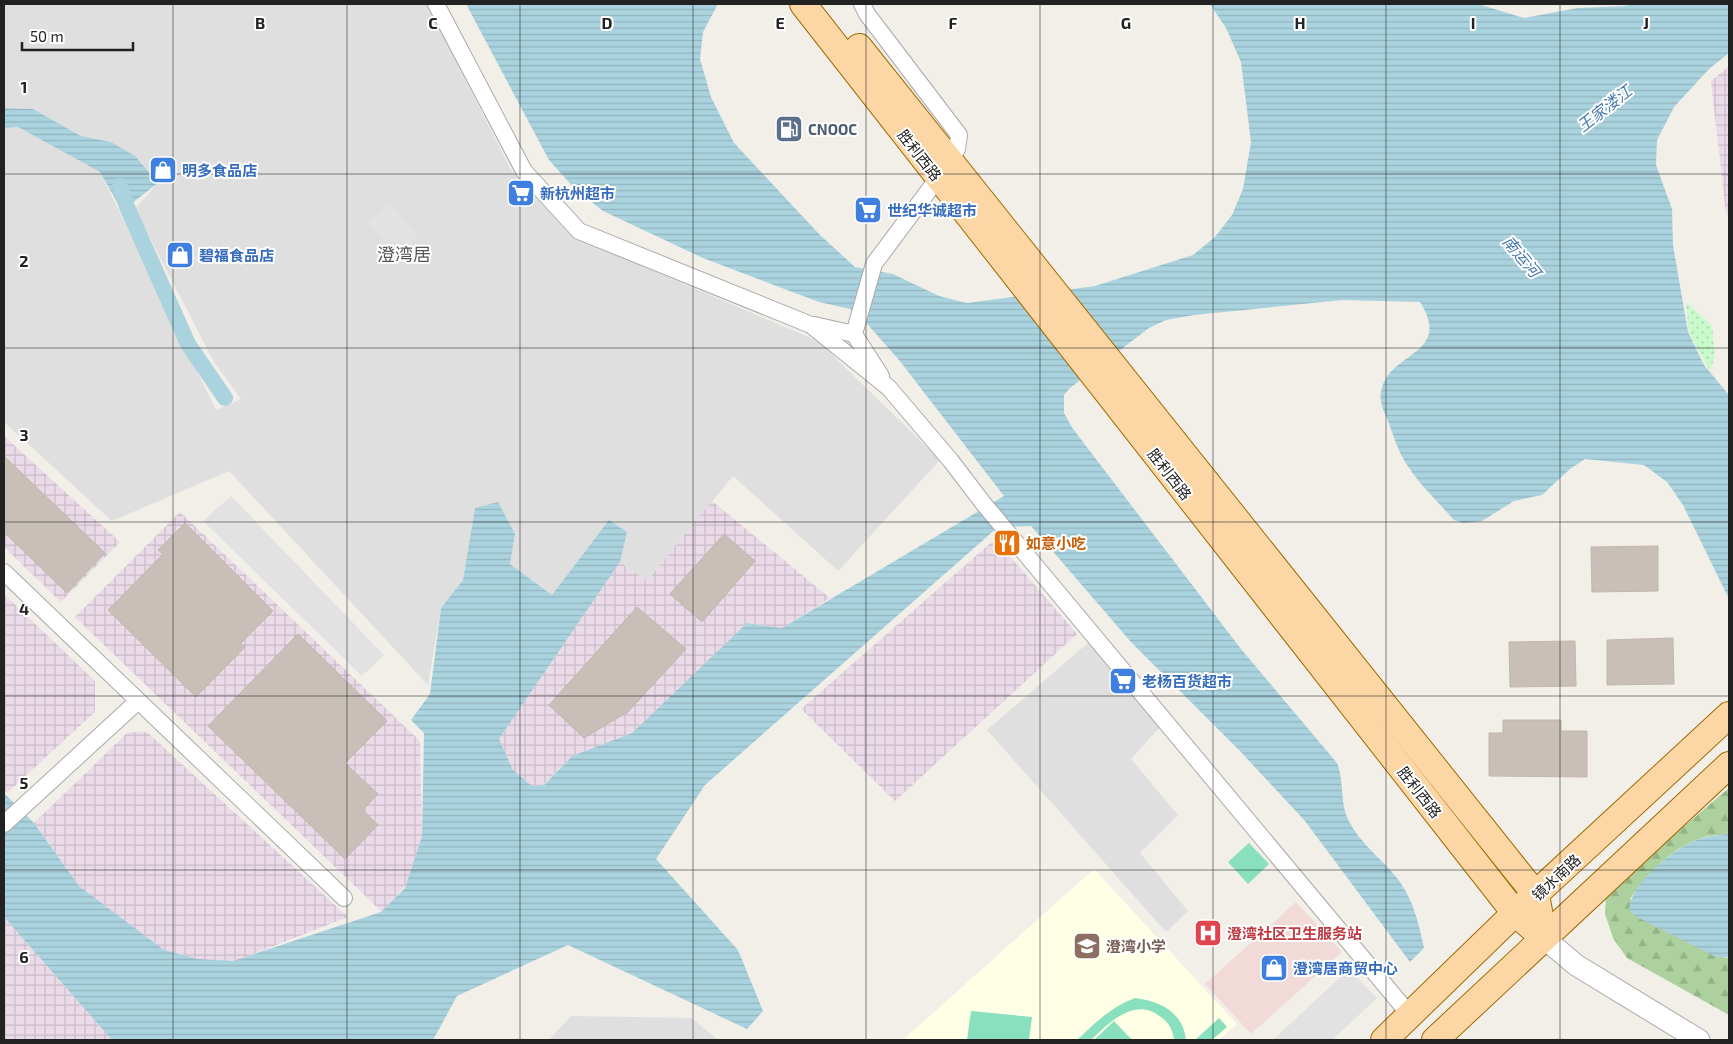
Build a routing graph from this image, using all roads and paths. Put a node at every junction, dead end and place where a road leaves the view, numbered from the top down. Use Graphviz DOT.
graph roads {
  1 [pos="436,4"];
  2 [pos="803,4"];
  3 [pos="825,4"];
  4 [pos="862,4"];
  5 [pos="944,169"];
  6 [pos="811,325"];
  7 [pos="855,329"];
  8 [pos="1115,385"];
  9 [pos="889,388"];
  10 [pos="4,572"];
  11 [pos="138,701"];
  12 [pos="1728,716"];
  13 [pos="1729,765"];
  14 [pos="4,824"];
  15 [pos="1536,895"];
  16 [pos="344,898"];
  17 [pos="1516,913"];
  18 [pos="1544,938"];
  19 [pos="1410,1016"];
  20 [pos="1384,1040"];
  21 [pos="1435,1040"];
  22 [pos="1699,1040"];
  1 -- 6 [label="street"];
  2 -- 5 [label="main road, 胜利西路"];
  3 -- 5 [label="main road, 胜利西路"];
  4 -- 5 [label="street"];
  5 -- 7 [label="street"];
  5 -- 8 [label="main road, 胜利西路"];
  6 -- 7 [label="street"];
  6 -- 9 [label="street"];
  7 -- 9 [label="street"];
  8 -- 15 [label="main road, 胜利西路"];
  8 -- 17 [label="main road, 胜利西路"];
  9 -- 19 [label="street"];
  10 -- 11 [label="street"];
  11 -- 14 [label="street"];
  11 -- 16 [label="street"];
  12 -- 15 [label="main road, 镜水南路"];
  13 -- 18 [label="main road"];
  15 -- 17 [label="main road, 镜水南路"];
  15 -- 18 [label="main road, 胜利西路"];
  17 -- 18 [label="main road, 胜利西路"];
  17 -- 19 [label="main road, 镜水南路"];
  18 -- 21 [label="main road"];
  18 -- 22 [label="street, 胜利西路"];
  19 -- 20 [label="main road, 镜水南路"];
}
